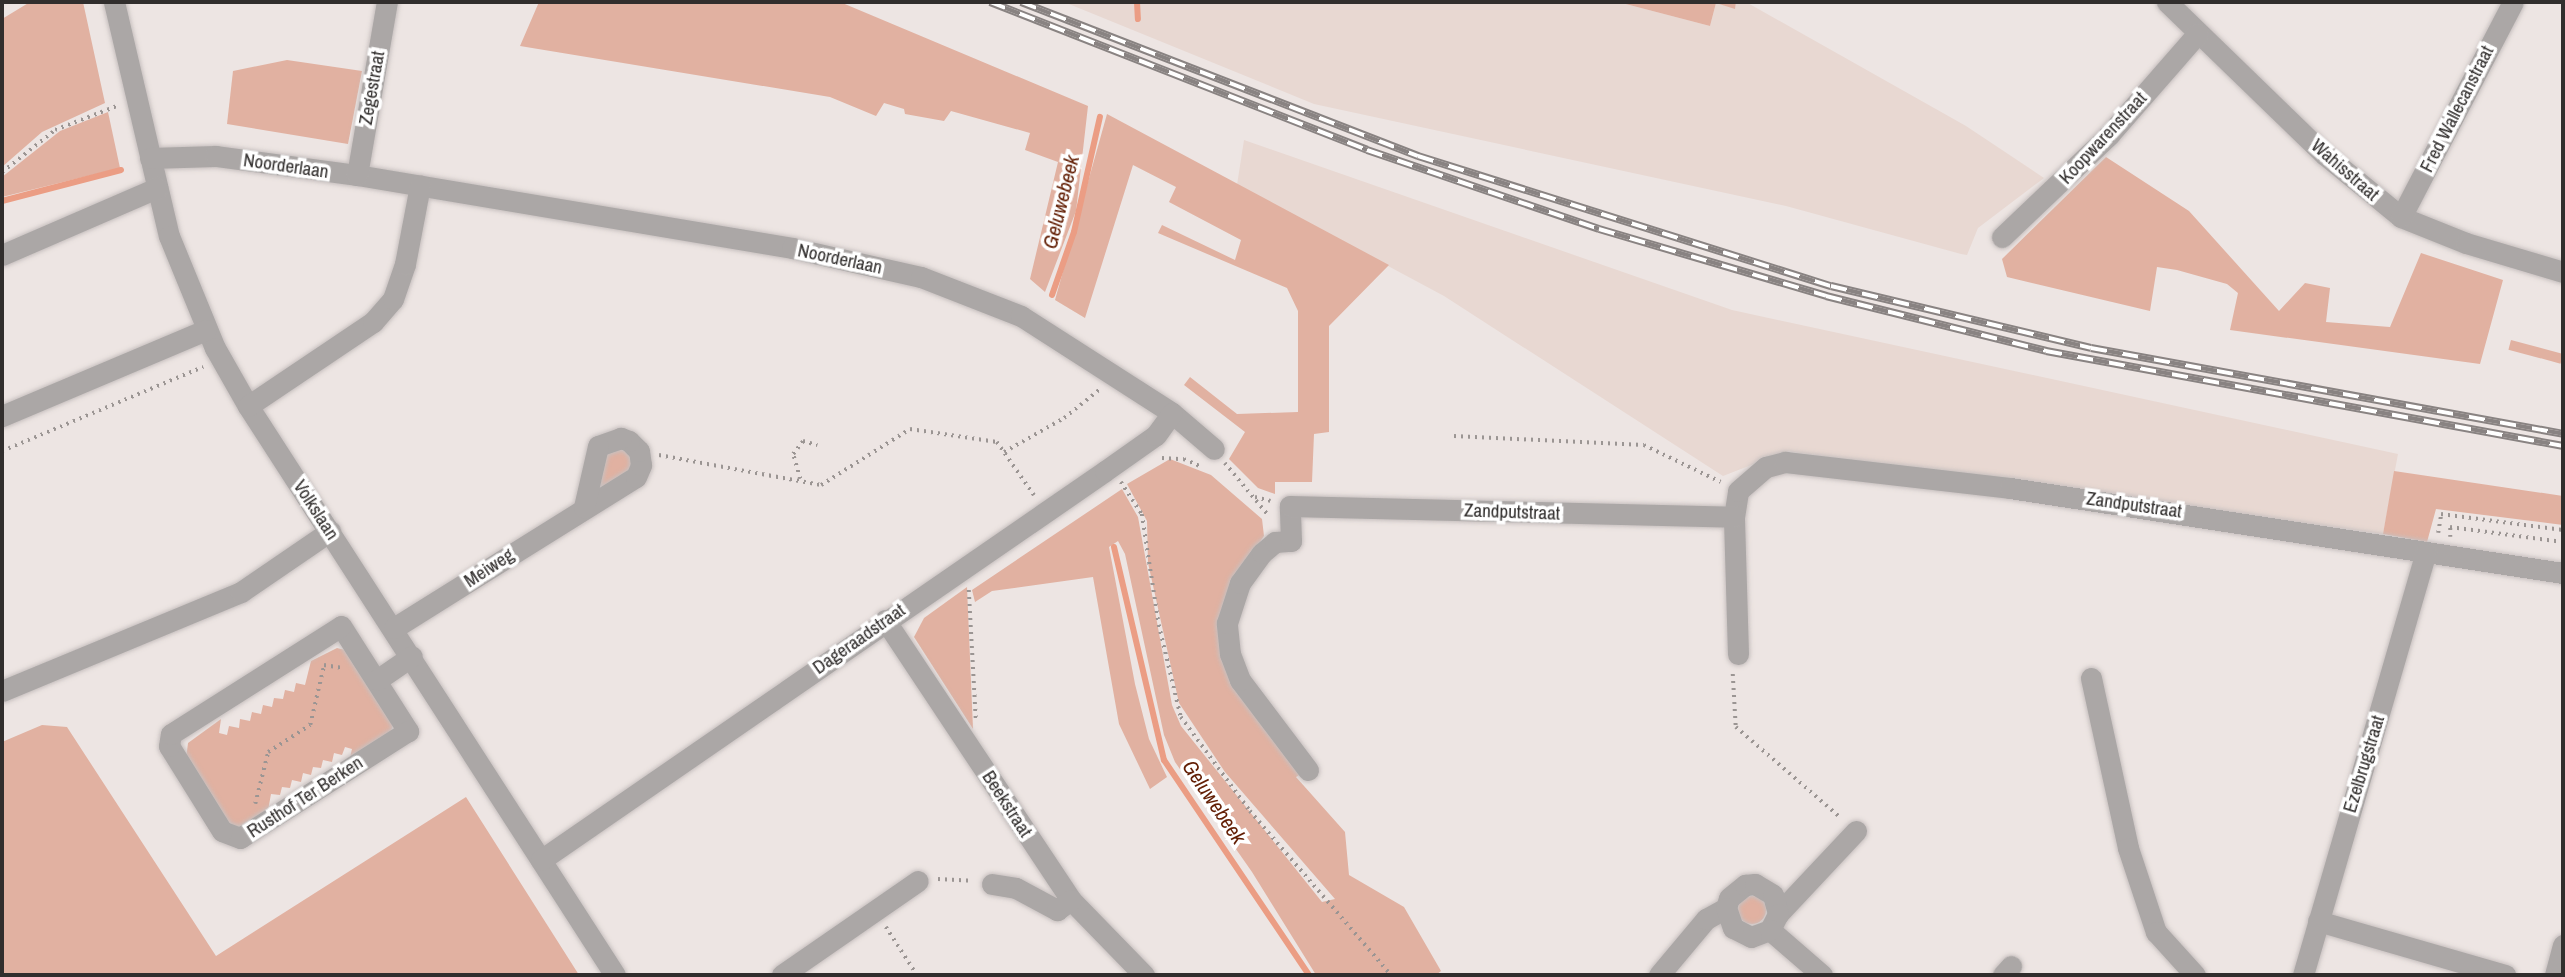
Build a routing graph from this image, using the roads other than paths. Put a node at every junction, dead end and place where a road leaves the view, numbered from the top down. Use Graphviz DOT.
graph roads {
  1 [pos="114,2"];
  2 [pos="387,2"];
  3 [pos="2167,2"];
  4 [pos="2513,2"];
  5 [pos="2199,33"];
  6 [pos="150,158"];
  7 [pos="357,175"];
  8 [pos="421,185"];
  9 [pos="158,188"];
  10 [pos="2401,217"];
  11 [pos="2003,237"];
  12 [pos="2,255"];
  13 [pos="2563,272"];
  14 [pos="206,330"];
  15 [pos="248,406"];
  16 [pos="1172,412"];
  17 [pos="2,416"];
  18 [pos="1214,449"];
  19 [pos="584,507"];
  20 [pos="1734,517"];
  21 [pos="330,531"];
  22 [pos="2426,554"];
  23 [pos="2563,573"];
  24 [pos="886,620"];
  25 [pos="394,628"];
  26 [pos="1738,654"];
  27 [pos="412,656"];
  28 [pos="373,674"];
  29 [pos="2091,678"];
  30 [pos="2,691"];
  31 [pos="1308,770"];
  32 [pos="1856,831"];
  33 [pos="541,860"];
  34 [pos="918,881"];
  35 [pos="992,884"];
  36 [pos="1071,900"];
  37 [pos="1726,908"];
  38 [pos="2318,921"];
  39 [pos="1774,922"];
  40 [pos="2563,945"];
  41 [pos="615,975"];
  42 [pos="782,975"];
  43 [pos="1143,975"];
  44 [pos="1658,975"];
  45 [pos="1822,975"];
  46 [pos="2195,975"];
  47 [pos="2303,975"];
  48 [pos="2505,975"];
  49 [pos="2555,975"];
  1 -- 6 [label="street, Volkslaan"];
  2 -- 7 [label="street, Zegestraat"];
  3 -- 5 [label="street, Wahisstraat"];
  4 -- 10 [label="street, Fred Wallecanstraat"];
  5 -- 10 [label="street, Wahisstraat"];
  5 -- 11 [label="street, Koopwarenstraat"];
  6 -- 7 [label="street, Noorderlaan"];
  6 -- 9 [label="street, Volkslaan"];
  7 -- 8 [label="street, Noorderlaan"];
  8 -- 15 [label="street"];
  8 -- 16 [label="street, Noorderlaan"];
  9 -- 12 [label="street"];
  9 -- 14 [label="street, Volkslaan"];
  10 -- 13 [label="street, Wahisstraat"];
  14 -- 15 [label="street, Volkslaan"];
  14 -- 17 [label="street"];
  15 -- 21 [label="street, Volkslaan"];
  16 -- 18 [label="street, Noorderlaan"];
  16 -- 24 [label="street, Dageraadstraat"];
  19 -- 19 [label="street, Meiweg"];
  19 -- 25 [label="street, Meiweg"];
  20 -- 22 [label="street, Zandputstraat"];
  20 -- 26 [label="street"];
  20 -- 31 [label="street, Zandputstraat"];
  21 -- 25 [label="street, Volkslaan"];
  21 -- 30 [label="street"];
  22 -- 23 [label="street, Zandputstraat"];
  22 -- 38 [label="street, Ezelbrugstraat"];
  24 -- 33 [label="street, Dageraadstraat"];
  24 -- 36 [label="street, Beekstraat"];
  25 -- 27 [label="street, Volkslaan"];
  27 -- 28 [label="street"];
  27 -- 33 [label="street, Volkslaan"];
  28 -- 28 [label="street, Rusthof Ter Berken"];
  29 -- 46 [label="street"];
  32 -- 39 [label="street"];
  33 -- 41 [label="street, Volkslaan"];
  34 -- 42 [label="street"];
  35 -- 36 [label="street"];
  36 -- 43 [label="street, Beekstraat"];
  37 -- 39 [label="street"];
  37 -- 39 [label="street"];
  37 -- 44 [label="street"];
  38 -- 47 [label="street, Ezelbrugstraat"];
  38 -- 48 [label="street"];
  39 -- 45 [label="street"];
  40 -- 49 [label="street"];
}
